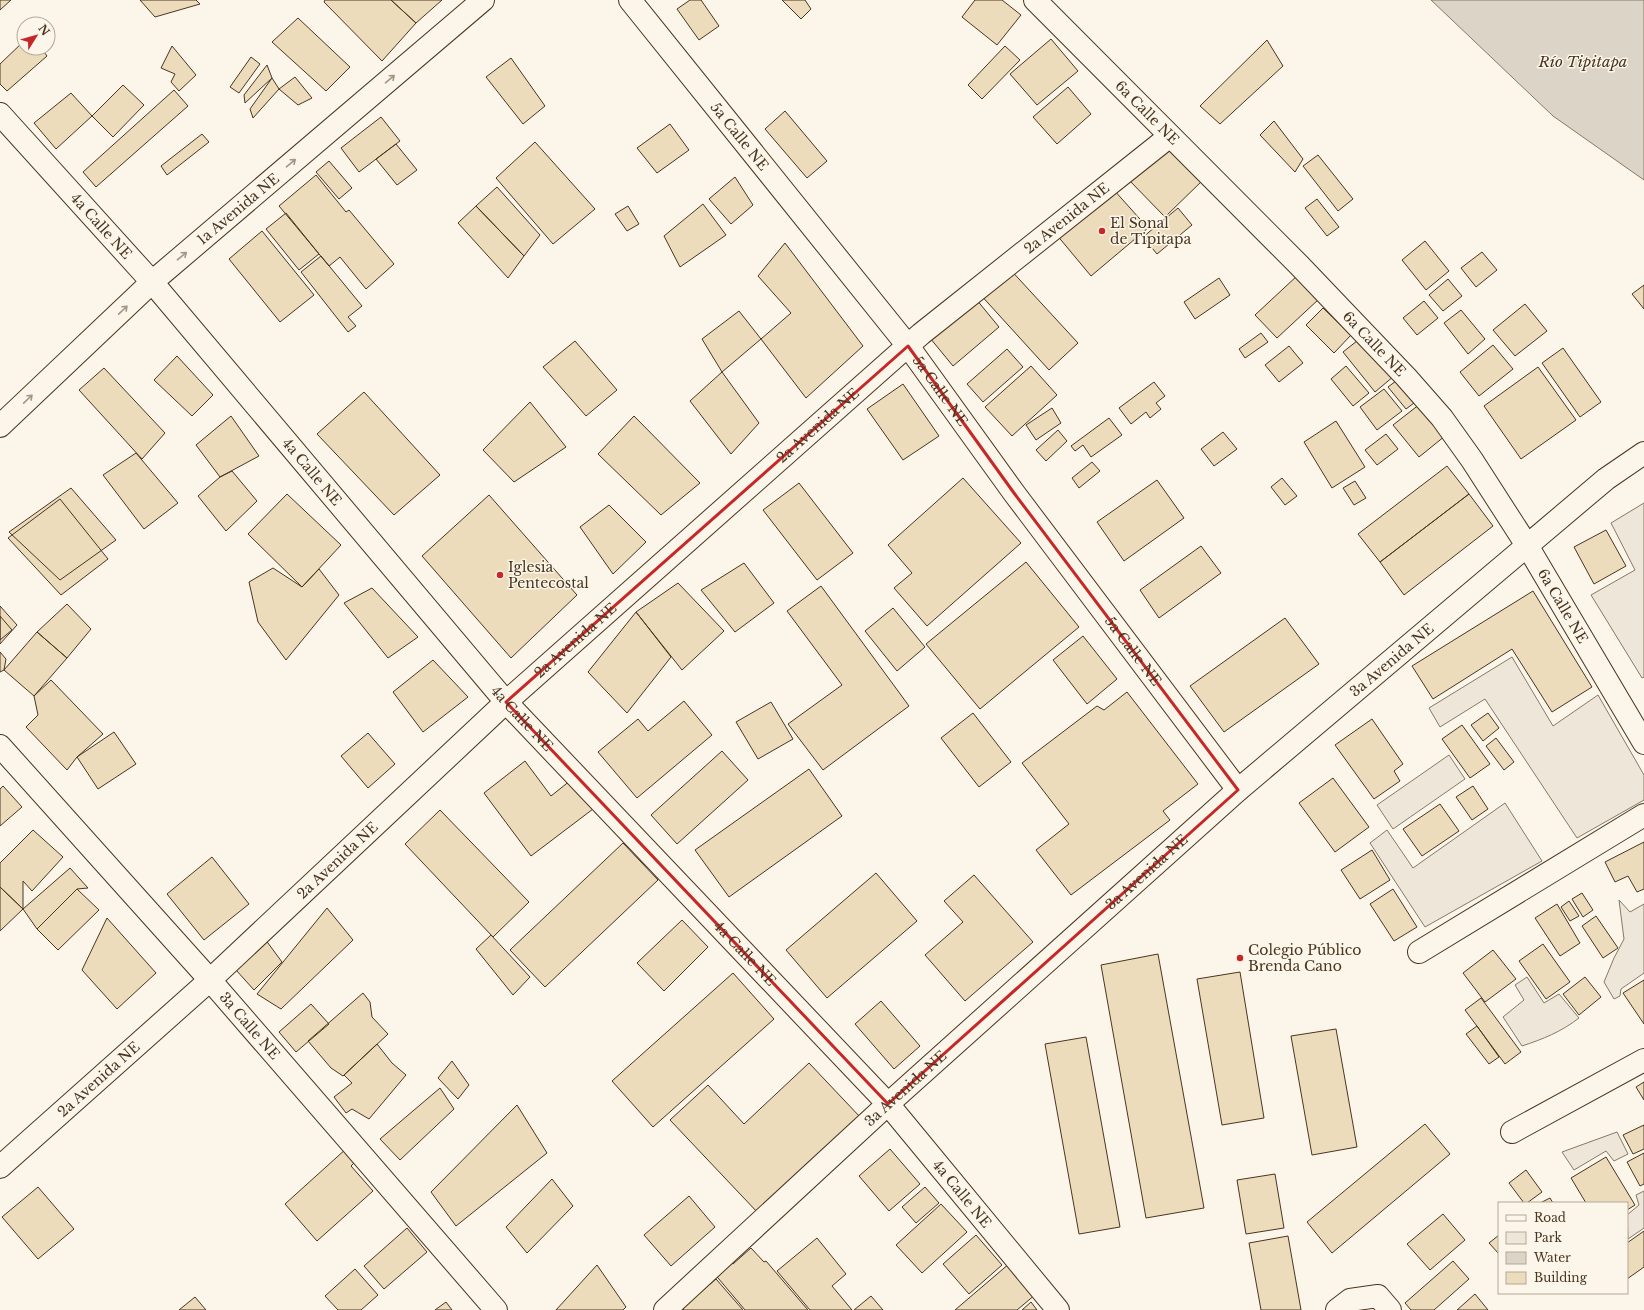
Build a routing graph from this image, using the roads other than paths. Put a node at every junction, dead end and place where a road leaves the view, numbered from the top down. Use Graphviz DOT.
graph roads {
  1 [pos="483,0"];
  2 [pos="630,0"];
  3 [pos="1034,0"];
  4 [pos="0,114"];
  5 [pos="1170,136"];
  6 [pos="152,282"];
  7 [pos="908,346"];
  8 [pos="0,426"];
  9 [pos="1644,453"];
  10 [pos="1528,547"];
  11 [pos="506,702"];
  12 [pos="1644,743"];
  13 [pos="0,746"];
  14 [pos="1238,790"];
  15 [pos="1644,815"];
  16 [pos="1419,952"];
  17 [pos="210,980"];
  18 [pos="1644,1060"];
  19 [pos="888,1104"];
  20 [pos="1512,1132"];
  21 [pos="0,1167"];
  22 [pos="496,1310"];
  23 [pos="665,1310"];
  24 [pos="1058,1310"];
  25 [pos="1337,1310"];
  26 [pos="1390,1310"];
  6 -- 1 [label="street, 1a Avenida NE, one-way"];
  2 -- 7 [label="street, 5a Calle NE"];
  3 -- 5 [label="street, 6a Calle NE"];
  4 -- 6 [label="street, 4a Calle NE"];
  5 -- 7 [label="street, 2a Avenida NE"];
  5 -- 10 [label="street, 6a Calle NE"];
  8 -- 6 [label="street, 1a Avenida NE, one-way"];
  6 -- 11 [label="street, 4a Calle NE"];
  7 -- 11 [label="street, 2a Avenida NE"];
  7 -- 14 [label="street, 5a Calle NE"];
  9 -- 10 [label="street, 3a Avenida NE"];
  10 -- 12 [label="street, 6a Calle NE"];
  10 -- 14 [label="street, 3a Avenida NE"];
  11 -- 17 [label="street, 2a Avenida NE"];
  11 -- 19 [label="street, 4a Calle NE"];
  13 -- 17 [label="street, 3a Calle NE"];
  14 -- 19 [label="street, 3a Avenida NE"];
  15 -- 16 [label="street"];
  17 -- 21 [label="street, 2a Avenida NE"];
  17 -- 22 [label="street, 3a Calle NE"];
  18 -- 20 [label="street"];
  19 -- 23 [label="street, 3a Avenida NE"];
  19 -- 24 [label="street, 4a Calle NE"];
  25 -- 26 [label="street"];
}
